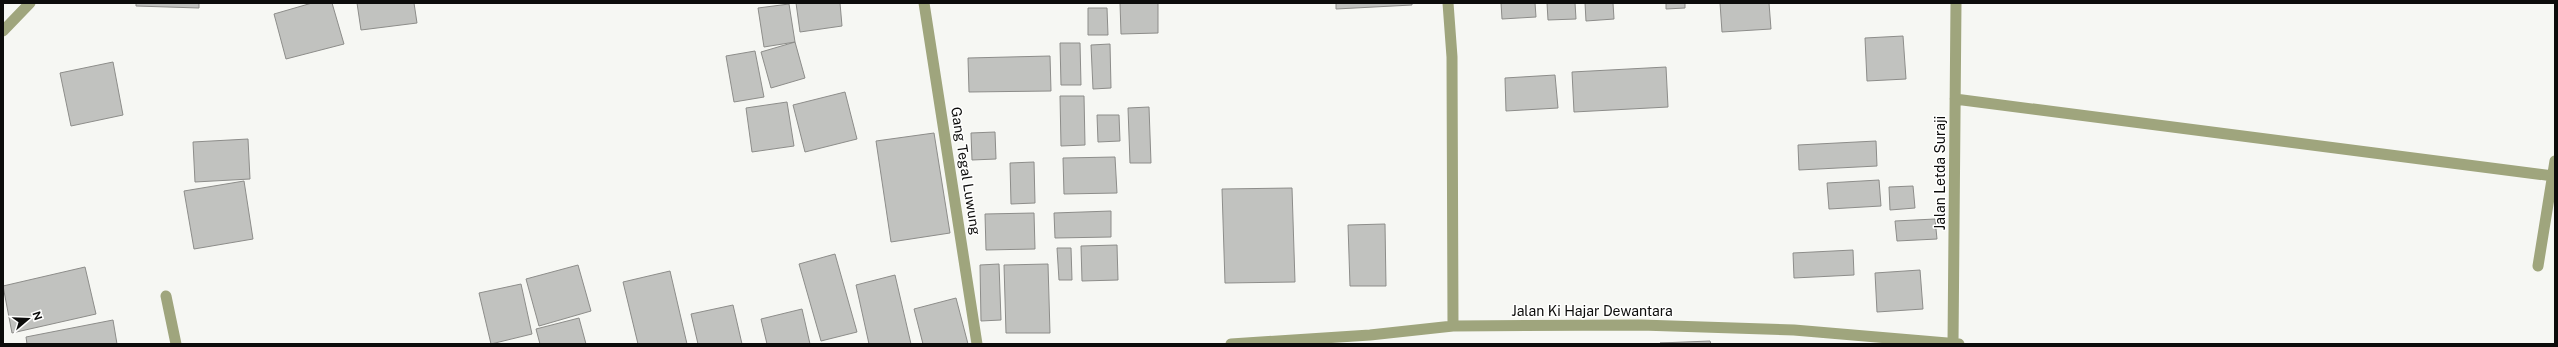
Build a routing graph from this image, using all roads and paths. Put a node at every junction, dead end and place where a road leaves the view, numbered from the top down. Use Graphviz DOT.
graph roads {
  1 [pos="30,3"];
  2 [pos="924,3"];
  3 [pos="1448,3"];
  4 [pos="1956,3"];
  5 [pos="3,30"];
  6 [pos="1955,99"];
  7 [pos="2555,161"];
  8 [pos="2552,176"];
  9 [pos="2538,266"];
  10 [pos="166,296"];
  11 [pos="1453,326"];
  12 [pos="1370,340"];
  13 [pos="176,344"];
  14 [pos="977,344"];
  15 [pos="1232,344"];
  16 [pos="1955,344"];
  1 -- 5 [label="street"];
  2 -- 14 [label="street, Gang Tegal Luwung"];
  3 -- 11 [label="street"];
  4 -- 6 [label="street, Jalan Letda Suraji"];
  6 -- 8 [label="street"];
  6 -- 16 [label="street, Jalan Letda Suraji"];
  7 -- 8 [label="street"];
  8 -- 9 [label="street"];
  10 -- 13 [label="street"];
  11 -- 12 [label="street, Jalan Ki Hajar Dewantara"];
  11 -- 16 [label="street, Jalan Ki Hajar Dewantara"];
  12 -- 15 [label="street, Jalan Ki Hajar Dewantara"];
}
